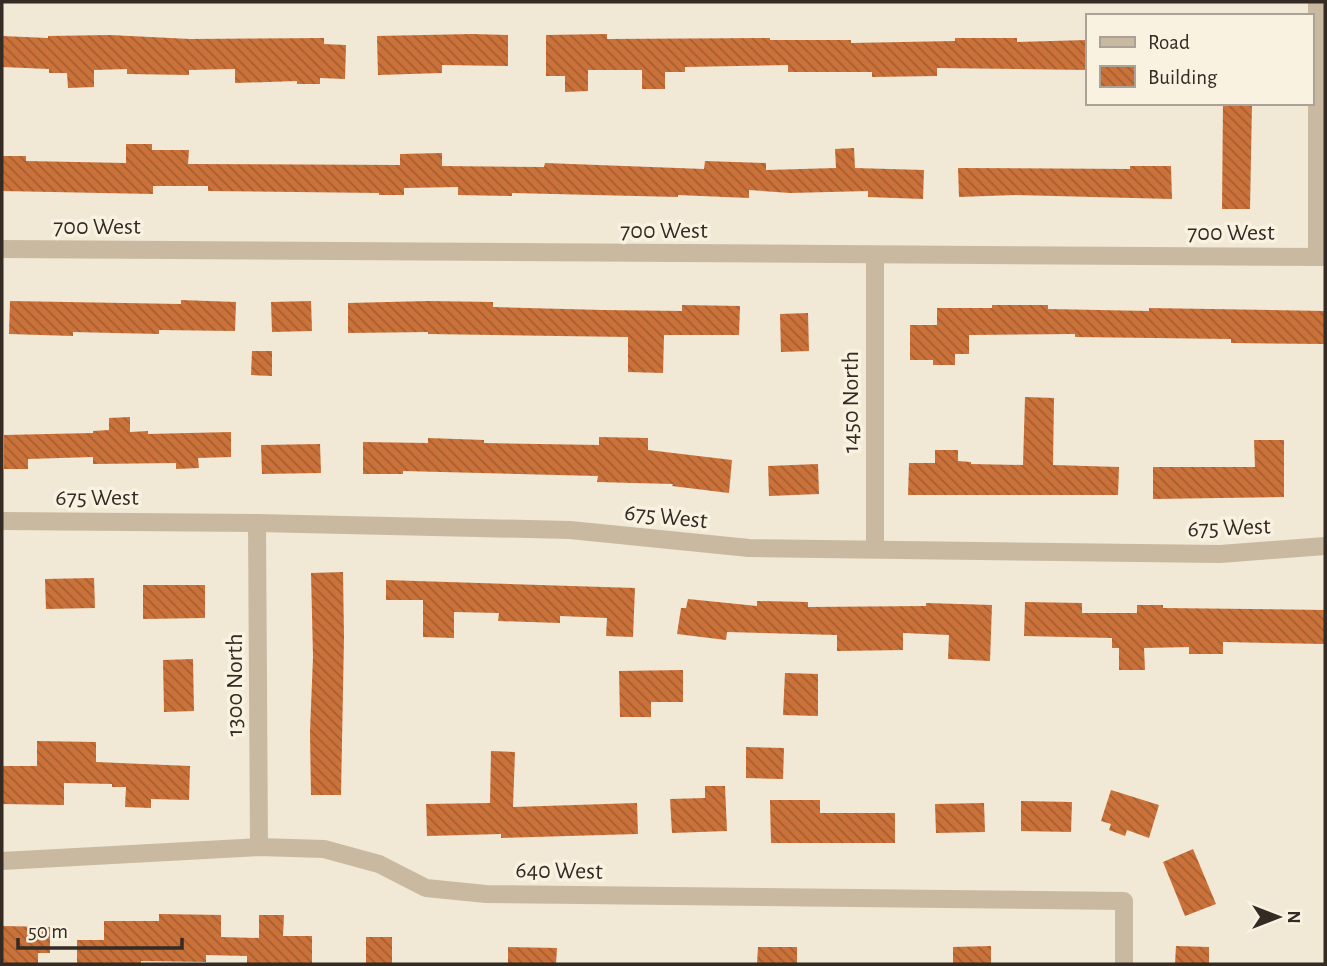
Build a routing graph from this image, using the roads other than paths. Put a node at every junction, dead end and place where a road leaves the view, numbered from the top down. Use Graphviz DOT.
graph roads {
  1 [pos="1317,2"];
  2 [pos="2,250"];
  3 [pos="875,256"];
  4 [pos="1321,257"];
  5 [pos="2,521"];
  6 [pos="257,523"];
  7 [pos="1325,546"];
  8 [pos="875,548"];
  9 [pos="259,848"];
  10 [pos="2,861"];
  11 [pos="1124,964"];
  1 -- 4 [label="street"];
  2 -- 3 [label="street, 700 West"];
  3 -- 4 [label="street, 700 West"];
  3 -- 8 [label="street, 1450 North"];
  5 -- 6 [label="street, 675 West"];
  6 -- 8 [label="street, 675 West"];
  6 -- 9 [label="street, 1300 North"];
  7 -- 8 [label="street, 675 West"];
  9 -- 10 [label="street, 640 West"];
  9 -- 11 [label="street, 640 West"];
}
